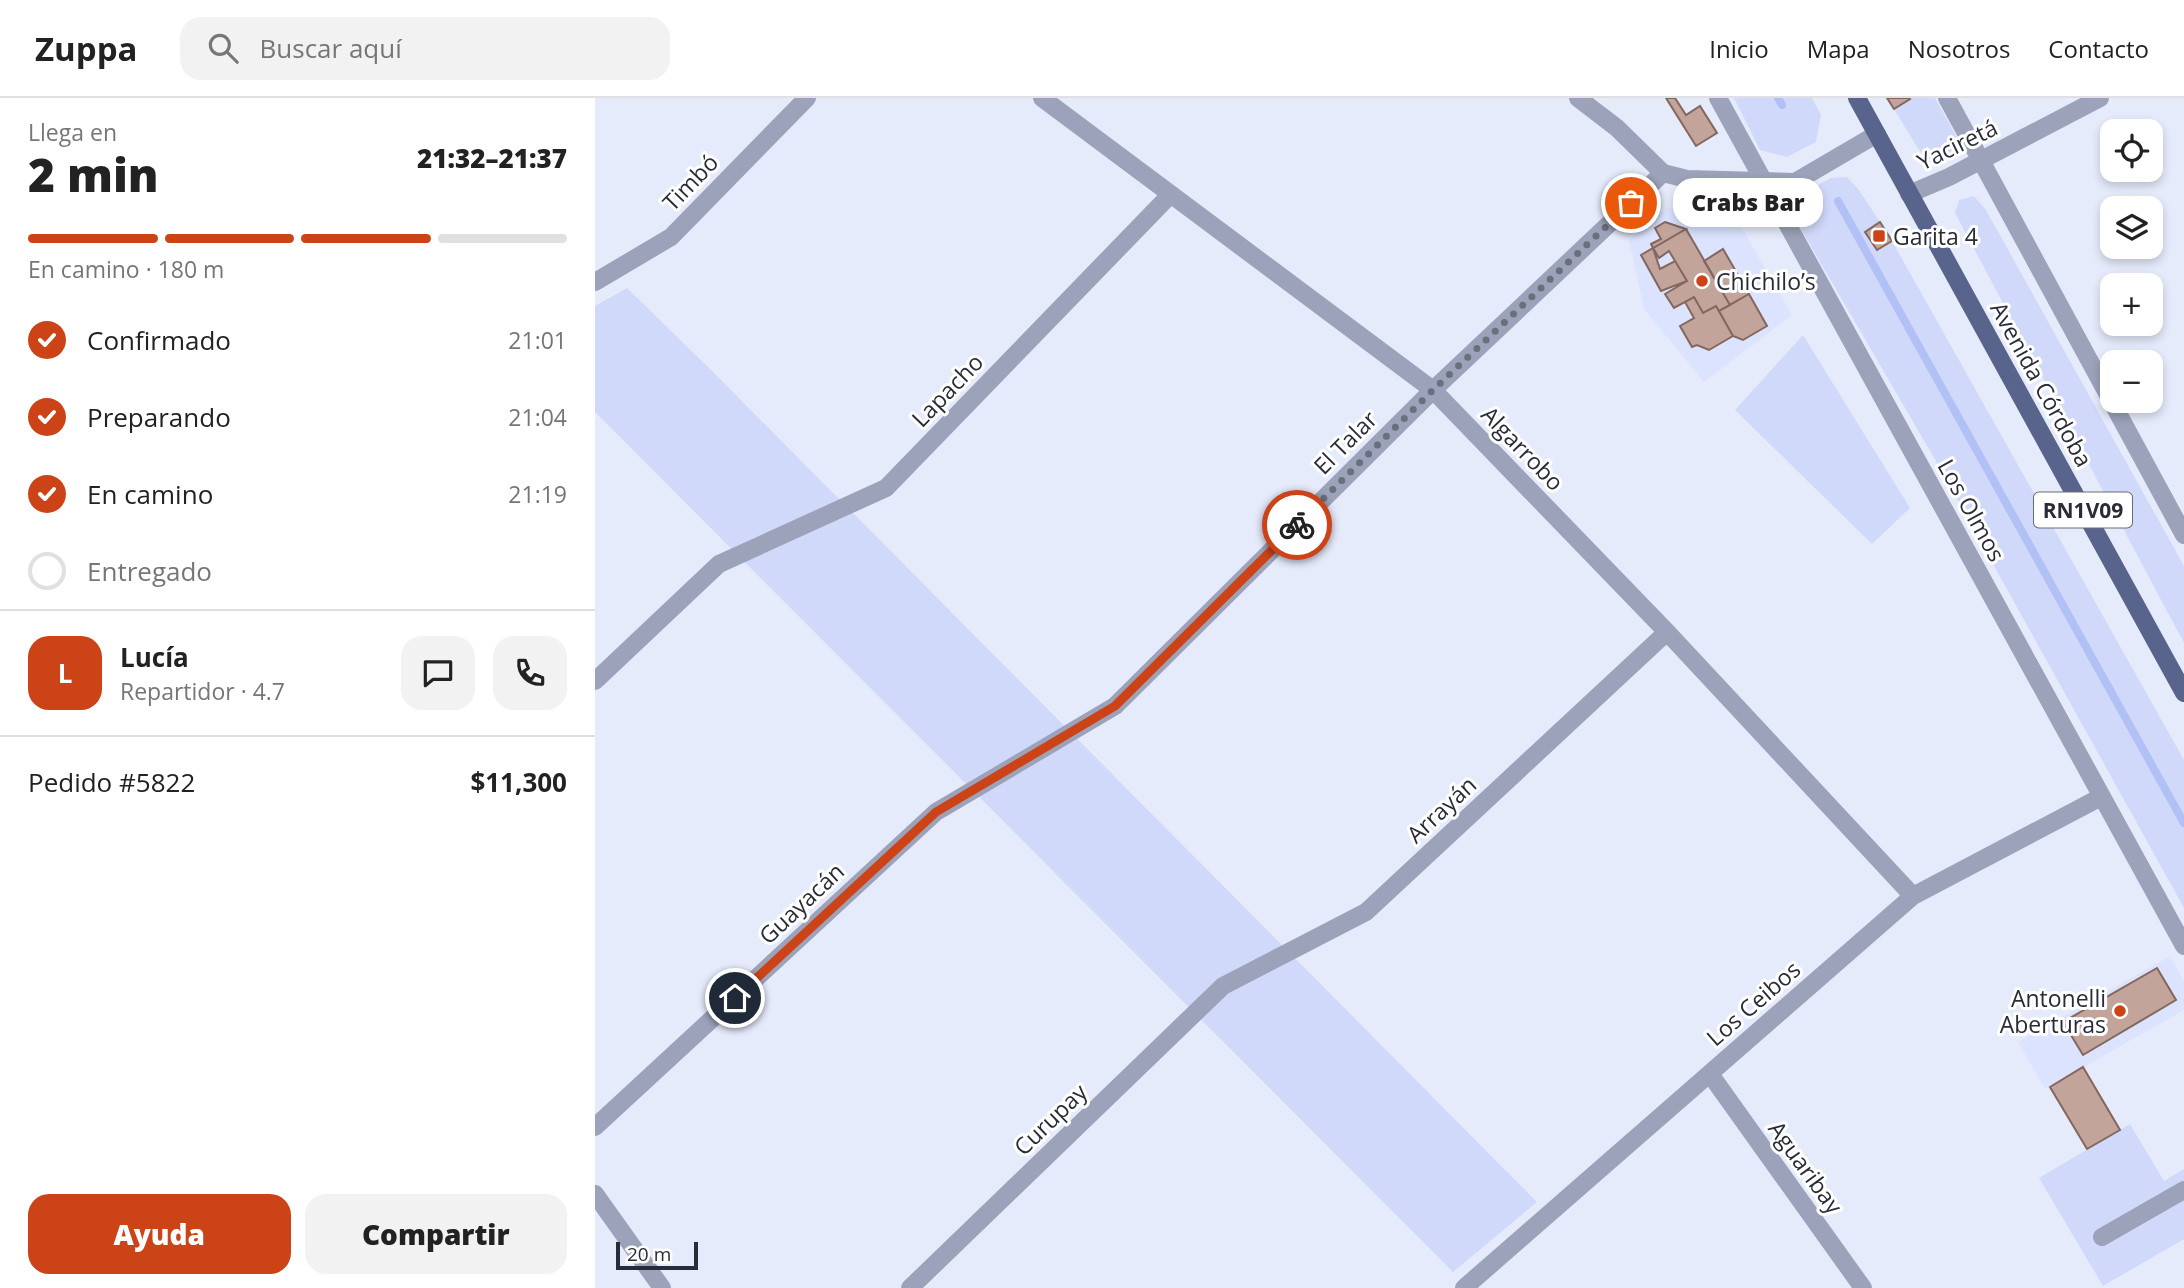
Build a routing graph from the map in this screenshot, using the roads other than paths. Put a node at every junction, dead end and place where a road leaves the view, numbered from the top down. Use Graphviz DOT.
graph roads {
  1 [pos="807,98"];
  2 [pos="1042,98"];
  3 [pos="1578,98"];
  4 [pos="1718,98"];
  5 [pos="1857,98"];
  6 [pos="1947,98"];
  7 [pos="2100,98"];
  8 [pos="1877,134"];
  9 [pos="1981,161"];
  10 [pos="1663,173"];
  11 [pos="1764,183"];
  12 [pos="1171,194"];
  13 [pos="1909,194"];
  14 [pos="595,282"];
  15 [pos="1433,390"];
  16 [pos="2184,535"];
  17 [pos="1667,632"];
  18 [pos="595,681"];
  19 [pos="2184,693"];
  20 [pos="1022,761"];
  21 [pos="2101,797"];
  22 [pos="1913,896"];
  23 [pos="2184,946"];
  24 [pos="1223,986"];
  25 [pos="1710,1074"];
  26 [pos="595,1127"];
  27 [pos="2184,1190"];
  28 [pos="595,1194"];
  29 [pos="2102,1237"];
  30 [pos="662,1288"];
  31 [pos="910,1288"];
  32 [pos="1465,1288"];
  33 [pos="1863,1288"];
  1 -- 14 [label="street, Timbó"];
  2 -- 12 [label="street, Algarrobo"];
  3 -- 10 [label="street"];
  4 -- 11 [label="street, Los Olmos"];
  5 -- 8 [label="main road, Avenida Córdoba / RN1V09"];
  6 -- 9 [label="street"];
  7 -- 9 [label="street, Yaciretá"];
  8 -- 11 [label="street"];
  8 -- 13 [label="main road, Avenida Córdoba / RN1V09"];
  9 -- 13 [label="street, Yaciretá"];
  9 -- 16 [label="street"];
  10 -- 11 [label="street"];
  10 -- 15 [label="street, El Talar"];
  11 -- 21 [label="street, Los Olmos"];
  12 -- 15 [label="street, Algarrobo"];
  12 -- 18 [label="street, Lapacho"];
  13 -- 19 [label="main road, Avenida Córdoba / RN1V09"];
  15 -- 17 [label="street, Algarrobo"];
  15 -- 20 [label="street, El Talar"];
  17 -- 22 [label="street, Algarrobo"];
  17 -- 24 [label="street, Arrayán"];
  20 -- 26 [label="street, Guayacán"];
  21 -- 22 [label="street, Los Ceibos"];
  21 -- 23 [label="street, Los Olmos"];
  22 -- 25 [label="street, Los Ceibos"];
  24 -- 31 [label="street, Curupay"];
  25 -- 32 [label="street, Los Ceibos"];
  25 -- 33 [label="street, Aguaribay"];
  27 -- 29 [label="street"];
  28 -- 30 [label="street"];
}
